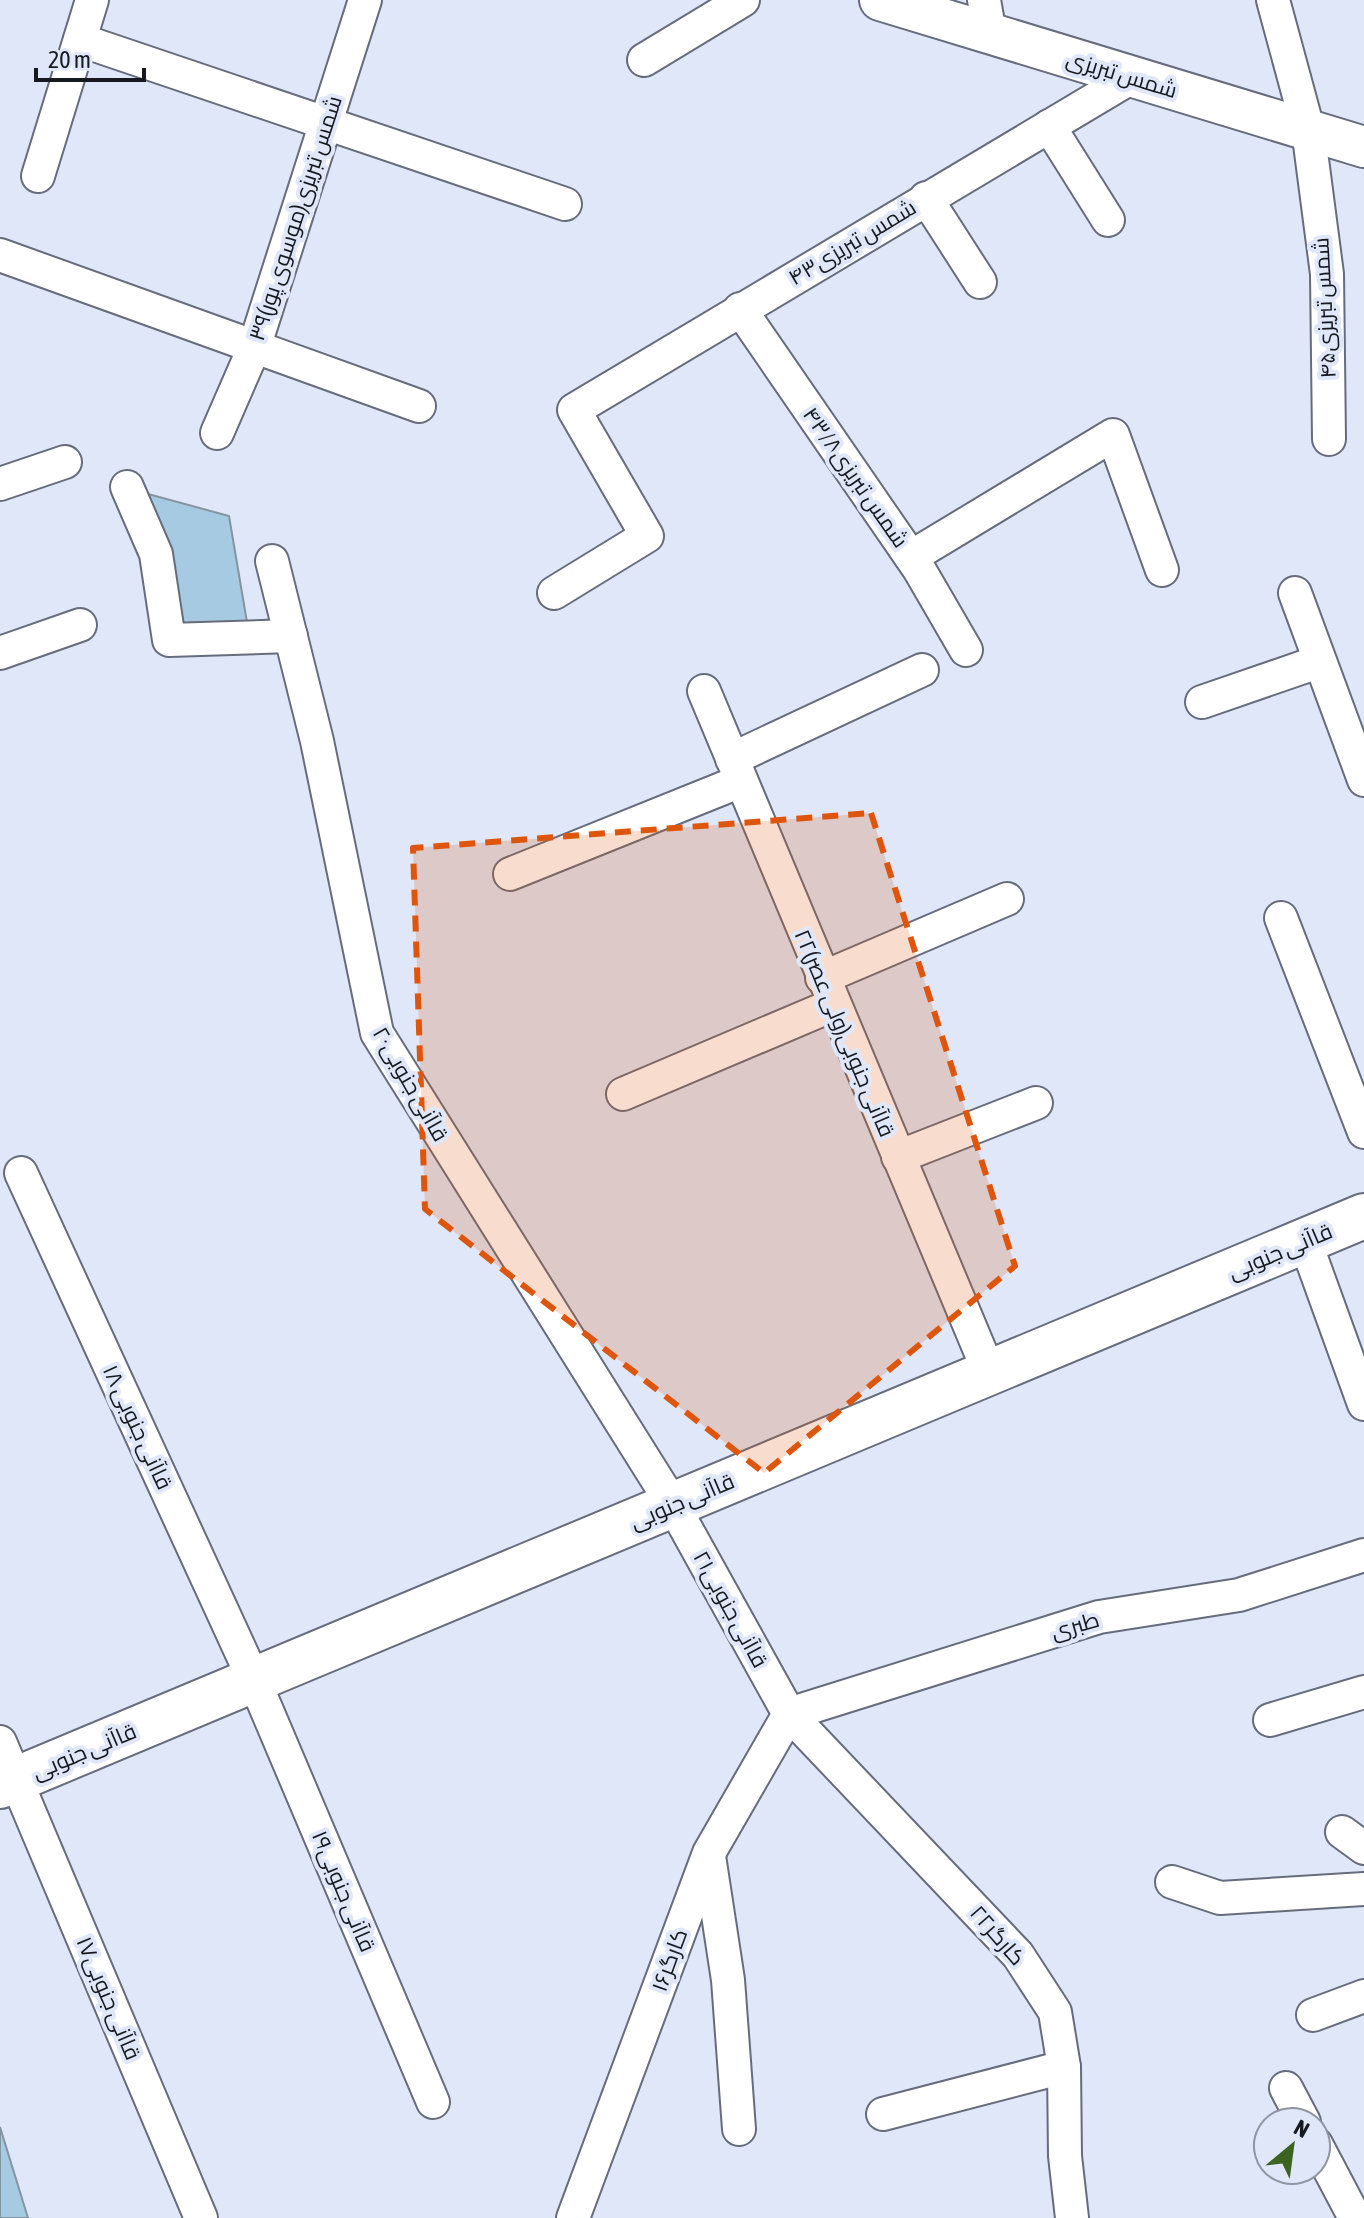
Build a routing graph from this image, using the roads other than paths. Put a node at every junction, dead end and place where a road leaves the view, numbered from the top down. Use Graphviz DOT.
graph roads {
  1 [pos="92,0"];
  2 [pos="365,0"];
  3 [pos="743,0"];
  4 [pos="880,0"];
  5 [pos="1273,0"];
  6 [pos="987,17"];
  7 [pos="80,40"];
  8 [pos="644,60"];
  9 [pos="1132,77"];
  10 [pos="325,123"];
  11 [pos="1049,126"];
  12 [pos="1308,129"];
  13 [pos="1364,147"];
  14 [pos="38,176"];
  15 [pos="926,198"];
  16 [pos="565,204"];
  17 [pos="1108,220"];
  18 [pos="0,255"];
  19 [pos="980,282"];
  20 [pos="740,309"];
  21 [pos="253,349"];
  22 [pos="419,406"];
  23 [pos="217,433"];
  24 [pos="1329,439"];
  25 [pos="65,462"];
  26 [pos="0,484"];
  27 [pos="127,487"];
  28 [pos="911,557"];
  29 [pos="272,561"];
  30 [pos="1162,570"];
  31 [pos="554,593"];
  32 [pos="1295,593"];
  33 [pos="80,625"];
  34 [pos="291,636"];
  35 [pos="966,650"];
  36 [pos="0,653"];
  37 [pos="1318,662"];
  38 [pos="922,670"];
  39 [pos="704,691"];
  40 [pos="1202,702"];
  41 [pos="737,770"];
  42 [pos="1364,780"];
  43 [pos="510,874"];
  44 [pos="1007,899"];
  45 [pos="1281,918"];
  46 [pos="827,992"];
  47 [pos="623,1094"];
  48 [pos="1036,1103"];
  49 [pos="1364,1132"];
  50 [pos="898,1157"];
  51 [pos="21,1173"];
  52 [pos="1364,1216"];
  53 [pos="1305,1241"];
  54 [pos="989,1372"];
  55 [pos="1364,1404"];
  56 [pos="673,1505"];
  57 [pos="1364,1555"];
  58 [pos="254,1680"];
  59 [pos="1364,1692"];
  60 [pos="789,1714"];
  61 [pos="1270,1720"];
  62 [pos="6,1769"];
  63 [pos="709,1853"];
  64 [pos="1172,1882"];
  65 [pos="1364,1889"];
  66 [pos="1364,1996"];
  67 [pos="1313,2015"];
  68 [pos="1064,2067"];
  69 [pos="1286,2088"];
  70 [pos="433,2102"];
  71 [pos="1296,2106"];
  72 [pos="883,2114"];
  73 [pos="739,2129"];
  74 [pos="1332,2174"];
  75 [pos="201,2218"];
  76 [pos="573,2218"];
  77 [pos="1072,2218"];
  78 [pos="1355,2218"];
  1 -- 7 [label="street"];
  2 -- 10 [label="street, شمس تبریزی(موسوی پور)۳۹"];
  3 -- 8 [label="street"];
  4 -- 6 [label="street, شمس تبریزی"];
  5 -- 12 [label="street, شمس تبریزی۴۵"];
  6 -- 9 [label="street, شمس تبریزی"];
  7 -- 10 [label="street"];
  7 -- 14 [label="street"];
  9 -- 11 [label="street, شمس تبریزی۴۳"];
  9 -- 12 [label="street, شمس تبریزی"];
  10 -- 16 [label="street"];
  10 -- 21 [label="street, شمس تبریزی(موسوی پور)۳۹"];
  11 -- 15 [label="street, شمس تبریزی۴۳"];
  11 -- 17 [label="street"];
  12 -- 13 [label="street, شمس تبریزی"];
  12 -- 24 [label="street, شمس تبریزی۴۵"];
  15 -- 19 [label="street"];
  15 -- 20 [label="street, شمس تبریزی۴۳"];
  18 -- 21 [label="street"];
  20 -- 28 [label="street, شمس تبریزی۴۳/۸"];
  20 -- 31 [label="street, شمس تبریزی۴۳"];
  21 -- 22 [label="street"];
  21 -- 23 [label="street, شمس تبریزی(موسوی پور)۳۹"];
  25 -- 26 [label="street"];
  27 -- 34 [label="street"];
  28 -- 30 [label="street"];
  28 -- 35 [label="street, شمس تبریزی۴۳/۸"];
  29 -- 34 [label="street, ۲۰قاآنی جنوبی"];
  32 -- 37 [label="street"];
  33 -- 36 [label="street"];
  34 -- 56 [label="street, ۲۰قاآنی جنوبی"];
  37 -- 40 [label="street"];
  37 -- 42 [label="street"];
  38 -- 41 [label="street"];
  39 -- 41 [label="street, ۲۲قاآنی جنوبی(ولی عصر)"];
  41 -- 43 [label="street"];
  41 -- 46 [label="street, ۲۲قاآنی جنوبی(ولی عصر)"];
  44 -- 46 [label="street"];
  45 -- 49 [label="street"];
  46 -- 47 [label="street"];
  46 -- 50 [label="street, ۲۲قاآنی جنوبی(ولی عصر)"];
  48 -- 50 [label="street"];
  50 -- 54 [label="street, ۲۲قاآنی جنوبی(ولی عصر)"];
  51 -- 58 [label="street, قاآنی جنوبی ۱۸"];
  52 -- 53 [label="main road, قاآنی جنوبی"];
  53 -- 54 [label="main road, قاآنی جنوبی"];
  53 -- 55 [label="street"];
  54 -- 56 [label="main road, قاآنی جنوبی"];
  56 -- 58 [label="main road, قاآنی جنوبی"];
  56 -- 60 [label="street, قاآنی جنوبی۲۱"];
  57 -- 60 [label="street, طبری"];
  58 -- 62 [label="main road, قاآنی جنوبی"];
  58 -- 70 [label="street, قاآنی جنوبی۱۹"];
  59 -- 61 [label="street"];
  60 -- 63 [label="street, کارگر۱۶"];
  60 -- 68 [label="street, ۲۲کارگر"];
  62 -- 75 [label="street, قاآنی جنوبی۱۷"];
  63 -- 73 [label="street"];
  63 -- 76 [label="street, کارگر۱۶"];
  64 -- 65 [label="street"];
  66 -- 67 [label="street"];
  68 -- 72 [label="street"];
  68 -- 77 [label="street, ۲۲کارگر"];
  69 -- 71 [label="street"];
  74 -- 78 [label="street"];
}
